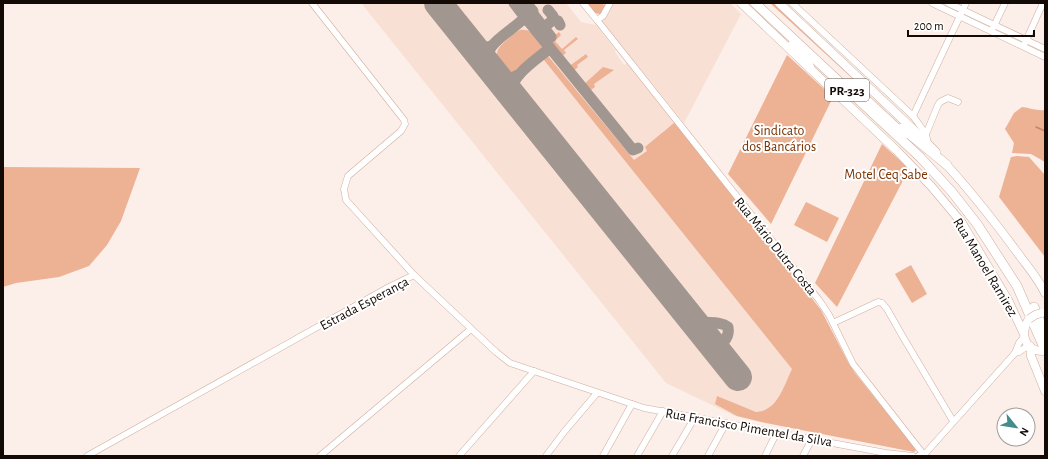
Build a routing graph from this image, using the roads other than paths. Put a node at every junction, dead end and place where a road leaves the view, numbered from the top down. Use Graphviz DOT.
graph roads {
  1 [pos="312,3"];
  2 [pos="583,3"];
  3 [pos="610,3"];
  4 [pos="741,3"];
  5 [pos="755,3"];
  6 [pos="764,3"];
  7 [pos="779,3"];
  8 [pos="792,3"];
  9 [pos="932,3"];
  10 [pos="948,3"];
  11 [pos="966,3"];
  12 [pos="1005,3"];
  13 [pos="1043,3"];
  14 [pos="961,13"];
  15 [pos="769,16"];
  16 [pos="597,20"];
  17 [pos="993,28"];
  18 [pos="1026,40"];
  19 [pos="1024,47"];
  20 [pos="1045,49"];
  21 [pos="1045,57"];
  22 [pos="810,68"];
  23 [pos="958,102"];
  24 [pos="913,116"];
  25 [pos="893,125"];
  26 [pos="926,134"];
  27 [pos="928,144"];
  28 [pos="947,165"];
  29 [pos="414,276"];
  30 [pos="1045,292"];
  31 [pos="1043,314"];
  32 [pos="833,323"];
  33 [pos="471,329"];
  34 [pos="1024,334"];
  35 [pos="1045,334"];
  36 [pos="1029,346"];
  37 [pos="1044,350"];
  38 [pos="1015,353"];
  39 [pos="534,371"];
  40 [pos="1045,391"];
  41 [pos="597,393"];
  42 [pos="632,404"];
  43 [pos="663,411"];
  44 [pos="694,417"];
  45 [pos="954,421"];
  46 [pos="726,423"];
  47 [pos="777,432"];
  48 [pos="812,438"];
  49 [pos="885,455"];
  50 [pos="87,456"];
  51 [pos="320,456"];
  52 [pos="459,456"];
  53 [pos="546,456"];
  54 [pos="603,456"];
  55 [pos="637,456"];
  56 [pos="672,456"];
  57 [pos="709,456"];
  58 [pos="765,456"];
  59 [pos="803,456"];
  60 [pos="913,456"];
  61 [pos="921,456"];
  1 -- 29 [label="street"];
  2 -- 16 [label="street, Rua Mário Dutra Costa"];
  3 -- 16 [label="street"];
  4 -- 22 [label="main road, Rua Manoel Ramirez"];
  5 -- 15 [label="highway, PR-323"];
  6 -- 25 [label="highway, PR-323"];
  7 -- 27 [label="main road"];
  8 -- 24 [label="street"];
  9 -- 14 [label="street"];
  10 -- 14 [label="street"];
  11 -- 14 [label="street"];
  12 -- 17 [label="street"];
  13 -- 18 [label="street"];
  14 -- 17 [label="street"];
  14 -- 24 [label="street"];
  15 -- 22 [label="highway"];
  15 -- 37 [label="highway, PR-323"];
  16 -- 32 [label="street, Rua Mário Dutra Costa"];
  17 -- 18 [label="street"];
  17 -- 19 [label="street"];
  18 -- 19 [label="street"];
  18 -- 20 [label="street"];
  19 -- 21 [label="street"];
  22 -- 34 [label="main road, Rua Manoel Ramirez"];
  23 -- 26 [label="street"];
  24 -- 26 [label="street"];
  25 -- 28 [label="highway"];
  25 -- 35 [label="highway, PR-323"];
  26 -- 27 [label="street"];
  27 -- 28 [label="main road"];
  28 -- 30 [label="main road"];
  29 -- 33 [label="street, Estrada Esperança"];
  29 -- 50 [label="street, Estrada Esperança"];
  31 -- 34 [label="main road, bridge"];
  32 -- 45 [label="street"];
  32 -- 61 [label="street, Rua Mário Dutra Costa"];
  33 -- 39 [label="street, Estrada Esperança"];
  33 -- 51 [label="street"];
  34 -- 36 [label="main road, Rua Manoel Ramirez"];
  34 -- 38 [label="street"];
  36 -- 37 [label="main road"];
  36 -- 38 [label="street"];
  36 -- 40 [label="main road, Rua Manoel Ramirez"];
  38 -- 45 [label="street"];
  39 -- 41 [label="street, Estrada Esperança"];
  39 -- 52 [label="street"];
  41 -- 42 [label="street, Estrada Esperança"];
  41 -- 53 [label="street"];
  42 -- 43 [label="street, Rua Francisco Pimentel da Silva"];
  42 -- 54 [label="street"];
  43 -- 44 [label="street, Rua Francisco Pimentel da Silva"];
  43 -- 55 [label="street"];
  44 -- 46 [label="street, Rua Francisco Pimentel da Silva"];
  44 -- 56 [label="street"];
  45 -- 61 [label="street"];
  46 -- 47 [label="street, Rua Francisco Pimentel da Silva"];
  46 -- 57 [label="street"];
  47 -- 48 [label="street, Rua Francisco Pimentel da Silva"];
  47 -- 58 [label="street"];
  48 -- 49 [label="street, Rua Francisco Pimentel da Silva"];
  48 -- 59 [label="street"];
  49 -- 60 [label="street, Rua Francisco Pimentel da Silva"];
}
